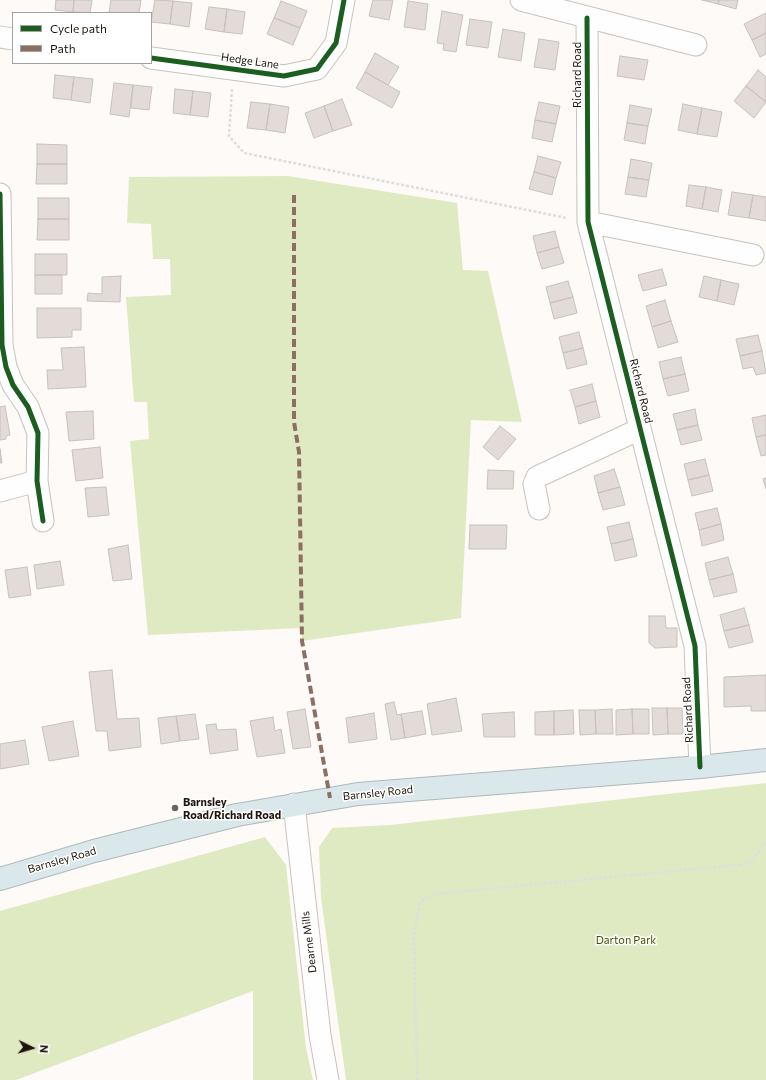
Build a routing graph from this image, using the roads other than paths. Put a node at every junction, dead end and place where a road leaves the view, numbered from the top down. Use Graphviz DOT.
graph roads {
  1 [pos="344,0"];
  2 [pos="521,0"];
  3 [pos="587,18"];
  4 [pos="0,37"];
  5 [pos="12,39"];
  6 [pos="696,45"];
  7 [pos="152,58"];
  8 [pos="0,194"];
  9 [pos="588,222"];
  10 [pos="753,255"];
  11 [pos="640,429"];
  12 [pos="37,481"];
  13 [pos="0,491"];
  14 [pos="539,509"];
  15 [pos="43,521"];
  16 [pos="766,760"];
  17 [pos="700,767"];
  18 [pos="294,804"];
  19 [pos="0,879"];
  20 [pos="328,1080"];
  1 -- 7 [label="street, Hedge Lane"];
  2 -- 3 [label="street"];
  3 -- 6 [label="street"];
  3 -- 9 [label="street, Richard Road"];
  4 -- 5 [label="street"];
  8 -- 12 [label="street"];
  9 -- 10 [label="street"];
  9 -- 11 [label="street, Richard Road"];
  11 -- 14 [label="street"];
  11 -- 17 [label="street, Richard Road"];
  12 -- 13 [label="street"];
  12 -- 15 [label="street"];
  16 -- 17 [label="highway, Barnsley Road"];
  17 -- 18 [label="highway, Barnsley Road"];
  18 -- 19 [label="highway, Barnsley Road"];
  18 -- 20 [label="street, Dearne Mills"];
}
